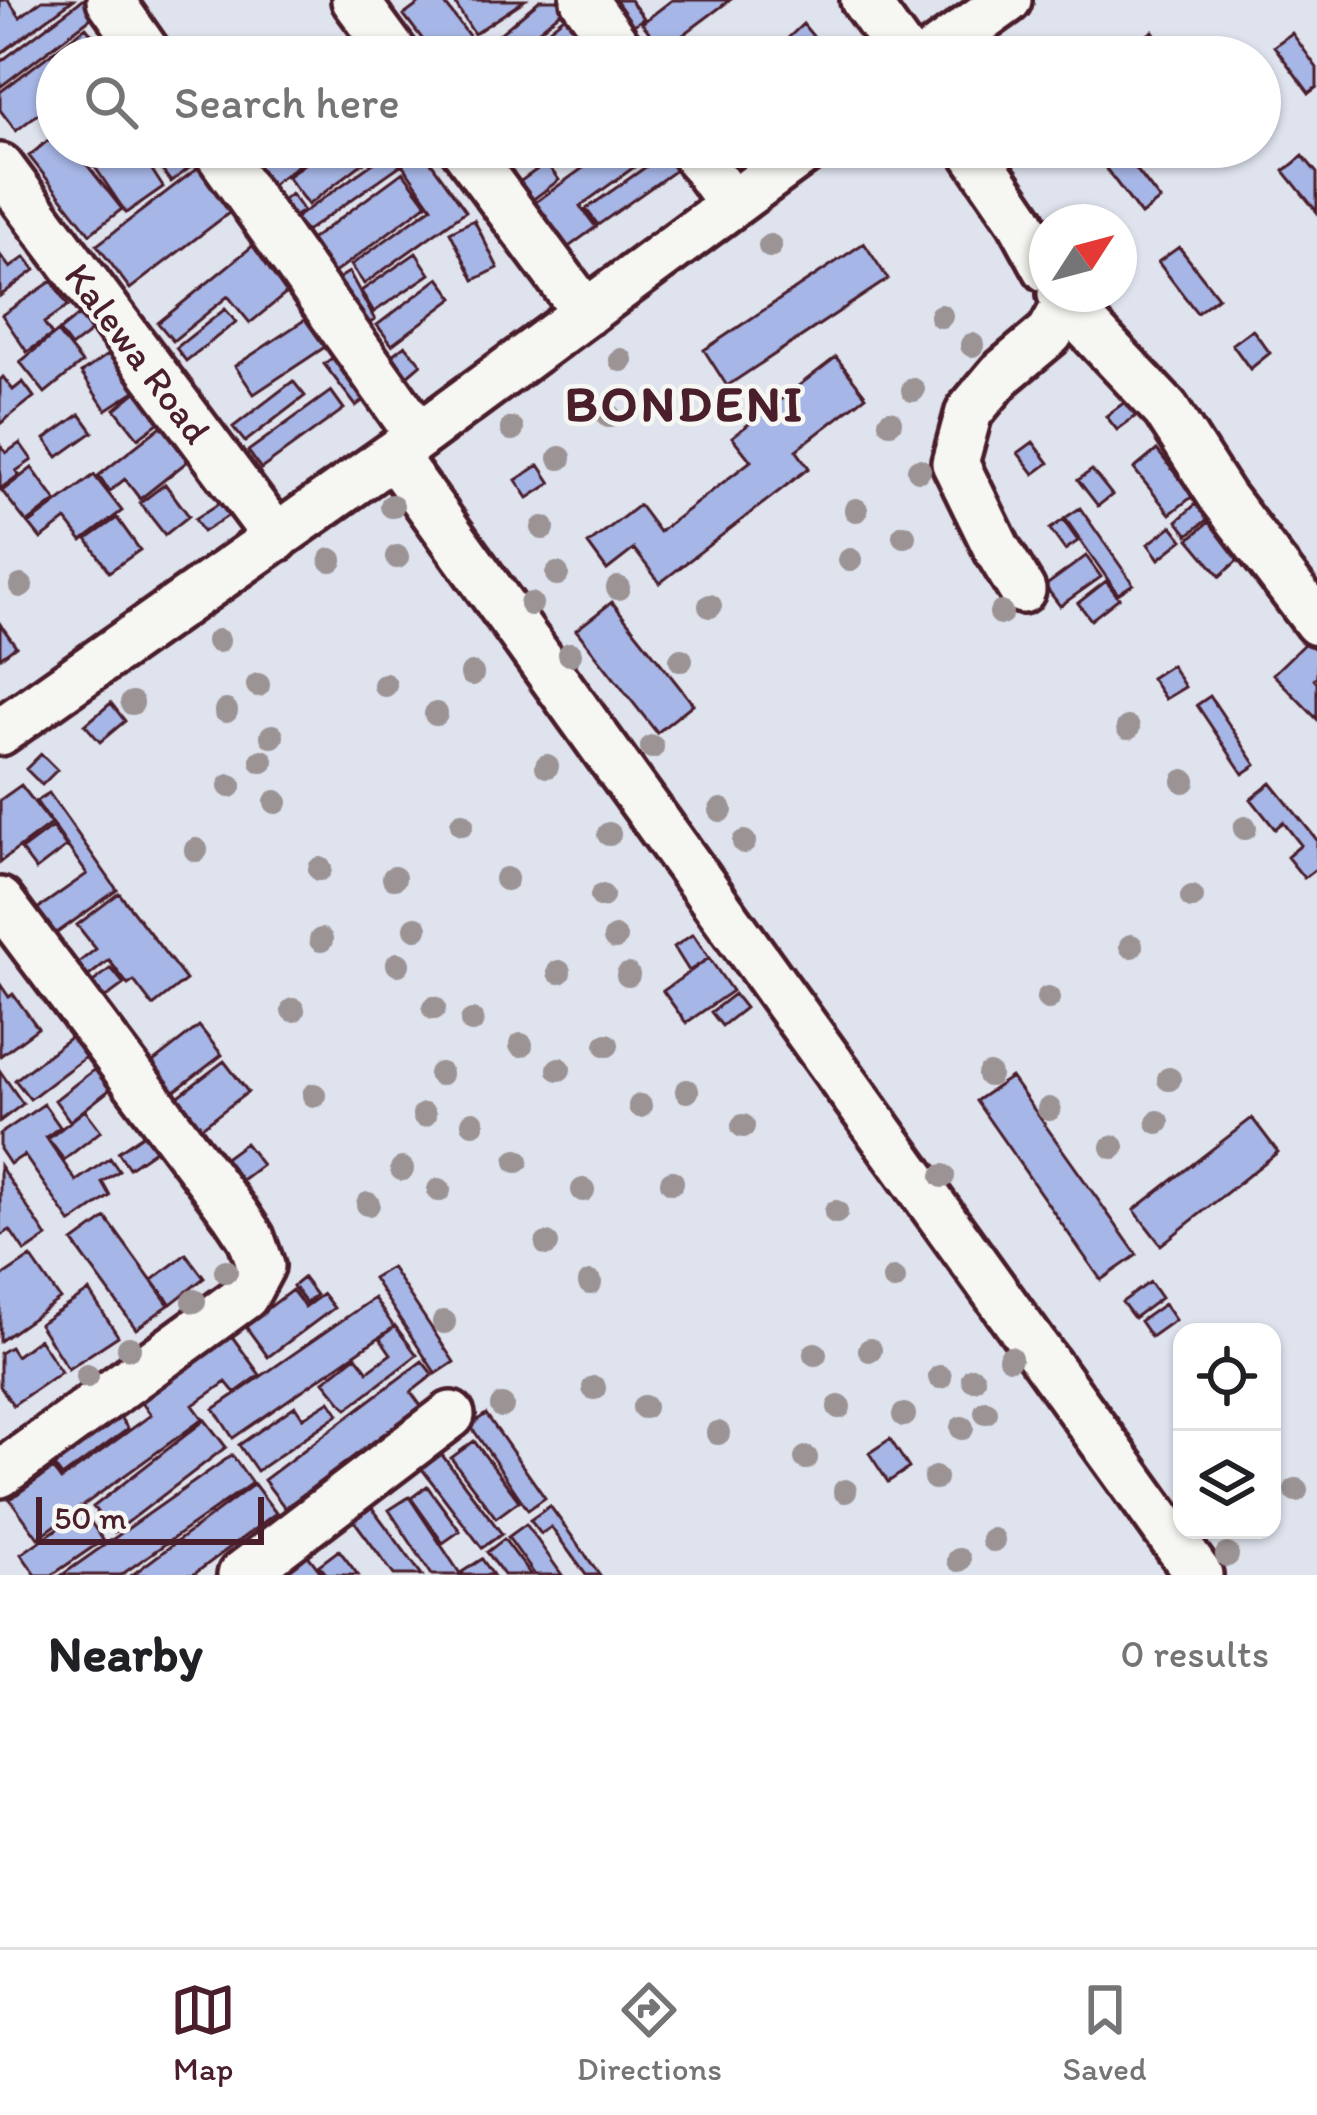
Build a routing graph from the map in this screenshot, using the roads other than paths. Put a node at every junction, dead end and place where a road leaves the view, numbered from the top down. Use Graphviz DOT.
graph roads {
  1 [pos="110,0"];
  2 [pos="355,0"];
  3 [pos="584,0"];
  4 [pos="864,0"];
  5 [pos="1008,0"];
  6 [pos="135,36"];
  7 [pos="382,36"];
  8 [pos="611,36"];
  9 [pos="890,36"];
  10 [pos="958,36"];
  11 [pos="0,167"];
  12 [pos="227,168"];
  13 [pos="479,168"];
  14 [pos="705,168"];
  15 [pos="782,168"];
  16 [pos="984,168"];
  17 [pos="732,206"];
  18 [pos="1029,236"];
  19 [pos="1054,312"];
  20 [pos="1079,312"];
  21 [pos="586,313"];
  22 [pos="406,446"];
  23 [pos="277,538"];
  24 [pos="1022,590"];
  25 [pos="1317,622"];
  26 [pos="0,732"];
  27 [pos="0,901"];
  28 [pos="451,1415"];
  29 [pos="0,1474"];
  30 [pos="241,1575"];
  31 [pos="1198,1575"];
  1 -- 6 [label="street"];
  2 -- 7 [label="street"];
  3 -- 8 [label="street"];
  4 -- 9 [label="street"];
  5 -- 10 [label="street"];
  11 -- 23 [label="street, Kalewa Road"];
  12 -- 22 [label="street"];
  13 -- 21 [label="street"];
  14 -- 17 [label="street"];
  15 -- 17 [label="street"];
  16 -- 18 [label="street"];
  17 -- 21 [label="street"];
  19 -- 24 [label="street"];
  20 -- 25 [label="street"];
  21 -- 22 [label="street"];
  22 -- 23 [label="street"];
  22 -- 31 [label="street"];
  23 -- 26 [label="street"];
  27 -- 29 [label="street"];
  28 -- 30 [label="street"];
}
